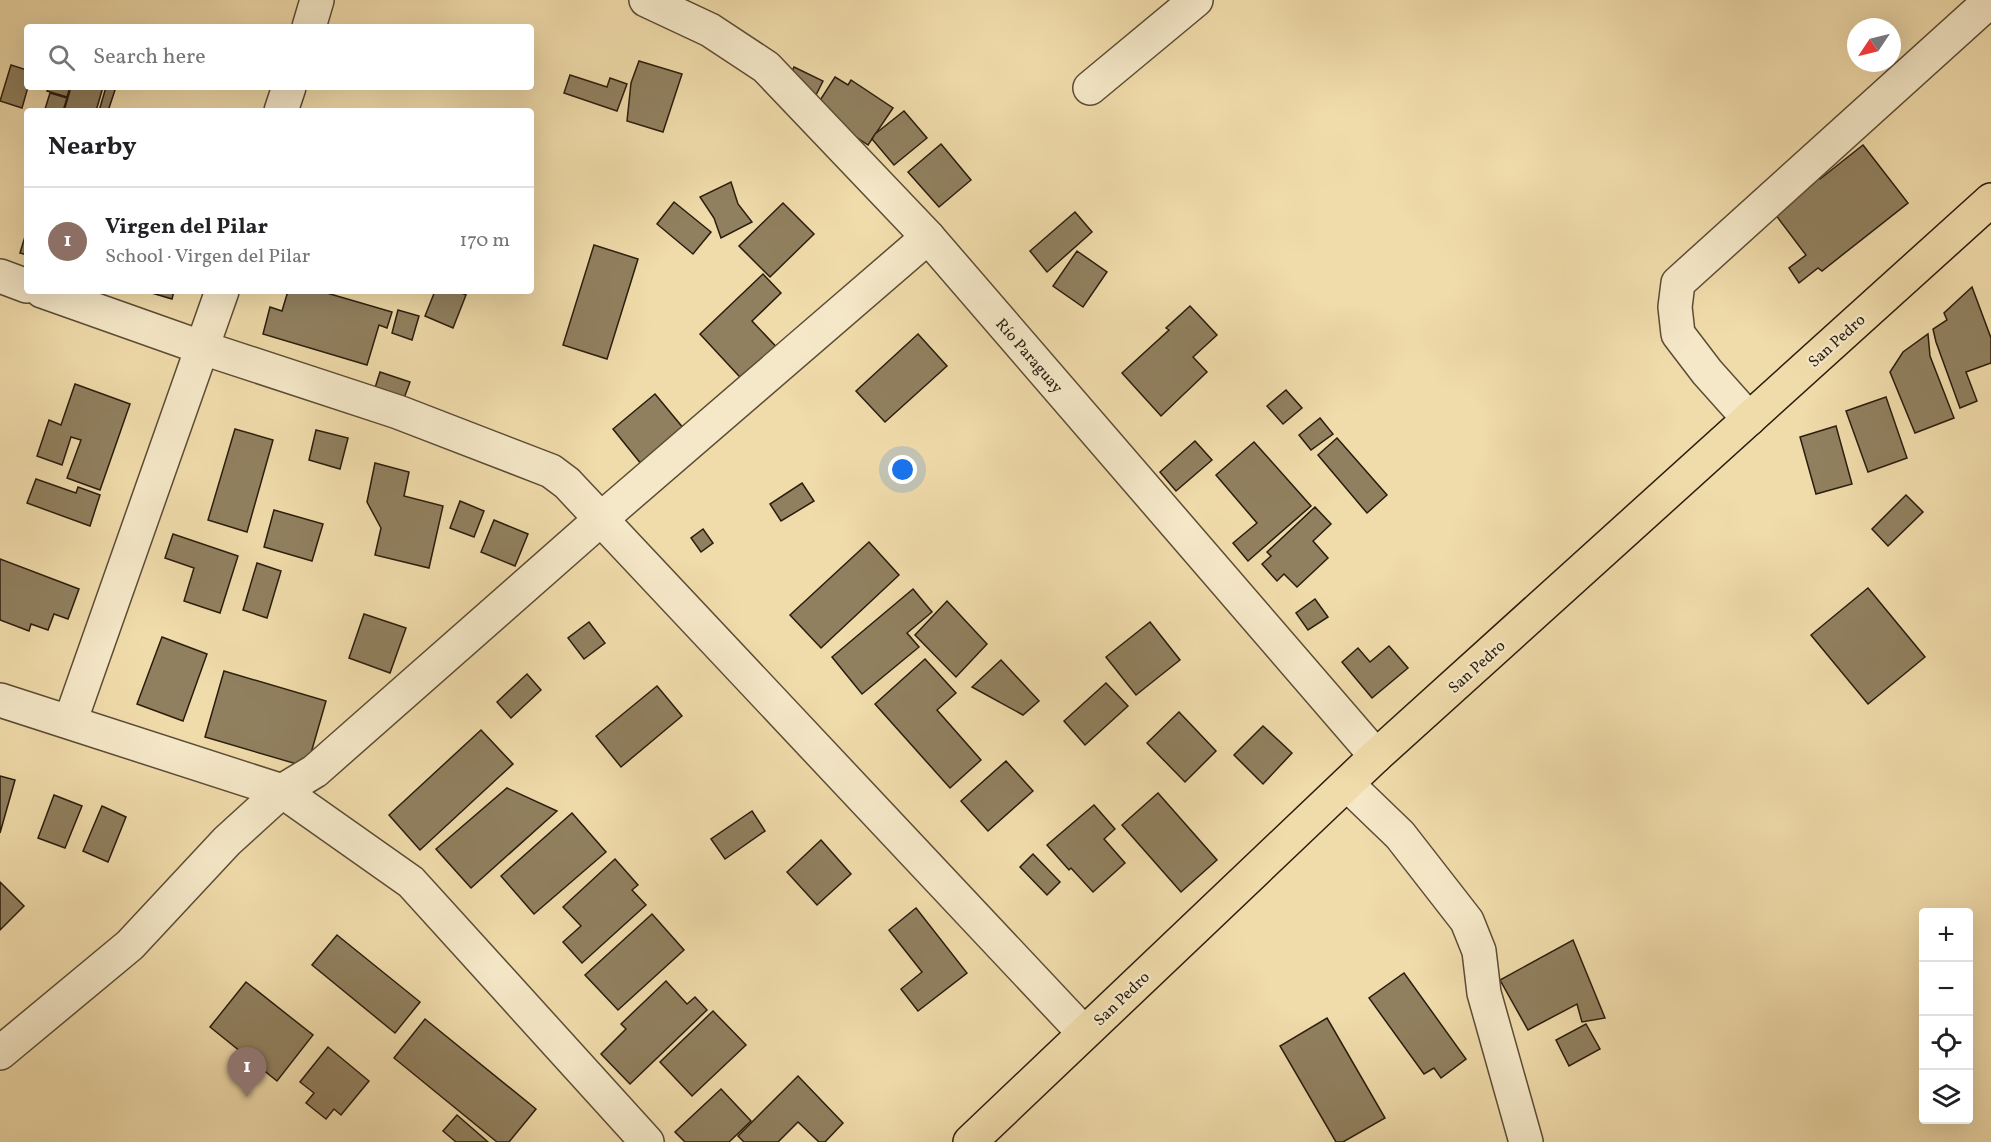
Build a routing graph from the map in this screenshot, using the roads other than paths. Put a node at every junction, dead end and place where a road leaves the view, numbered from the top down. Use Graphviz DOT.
graph roads {
  1 [pos="317,0"];
  2 [pos="646,0"];
  3 [pos="1196,0"];
  4 [pos="1991,0"];
  5 [pos="310,24"];
  6 [pos="1090,88"];
  7 [pos="288,90"];
  8 [pos="282,108"];
  9 [pos="1991,200"];
  10 [pos="928,237"];
  11 [pos="0,276"];
  12 [pos="24,285"];
  13 [pos="50,294"];
  14 [pos="221,294"];
  15 [pos="203,348"];
  16 [pos="1749,419"];
  17 [pos="600,519"];
  18 [pos="0,700"];
  19 [pos="70,722"];
  20 [pos="1376,756"];
  21 [pos="1347,784"];
  22 [pos="282,791"];
  23 [pos="1084,1033"];
  24 [pos="0,1053"];
  25 [pos="646,1142"];
  26 [pos="970,1142"];
  27 [pos="1526,1142"];
  1 -- 5 [label="street"];
  2 -- 10 [label="street, Río Paraguay"];
  3 -- 6 [label="street"];
  4 -- 16 [label="street"];
  7 -- 8 [label="street"];
  9 -- 16 [label="main road, San Pedro"];
  10 -- 17 [label="street"];
  10 -- 20 [label="street, Río Paraguay"];
  11 -- 12 [label="street"];
  13 -- 15 [label="street"];
  14 -- 15 [label="street"];
  15 -- 17 [label="street"];
  15 -- 19 [label="street"];
  16 -- 20 [label="main road, San Pedro"];
  17 -- 22 [label="street"];
  17 -- 23 [label="street"];
  18 -- 19 [label="street"];
  19 -- 22 [label="street"];
  20 -- 21 [label="main road, San Pedro"];
  21 -- 23 [label="main road, San Pedro"];
  21 -- 27 [label="street"];
  22 -- 24 [label="street"];
  22 -- 25 [label="street"];
  23 -- 26 [label="main road, San Pedro"];
}
